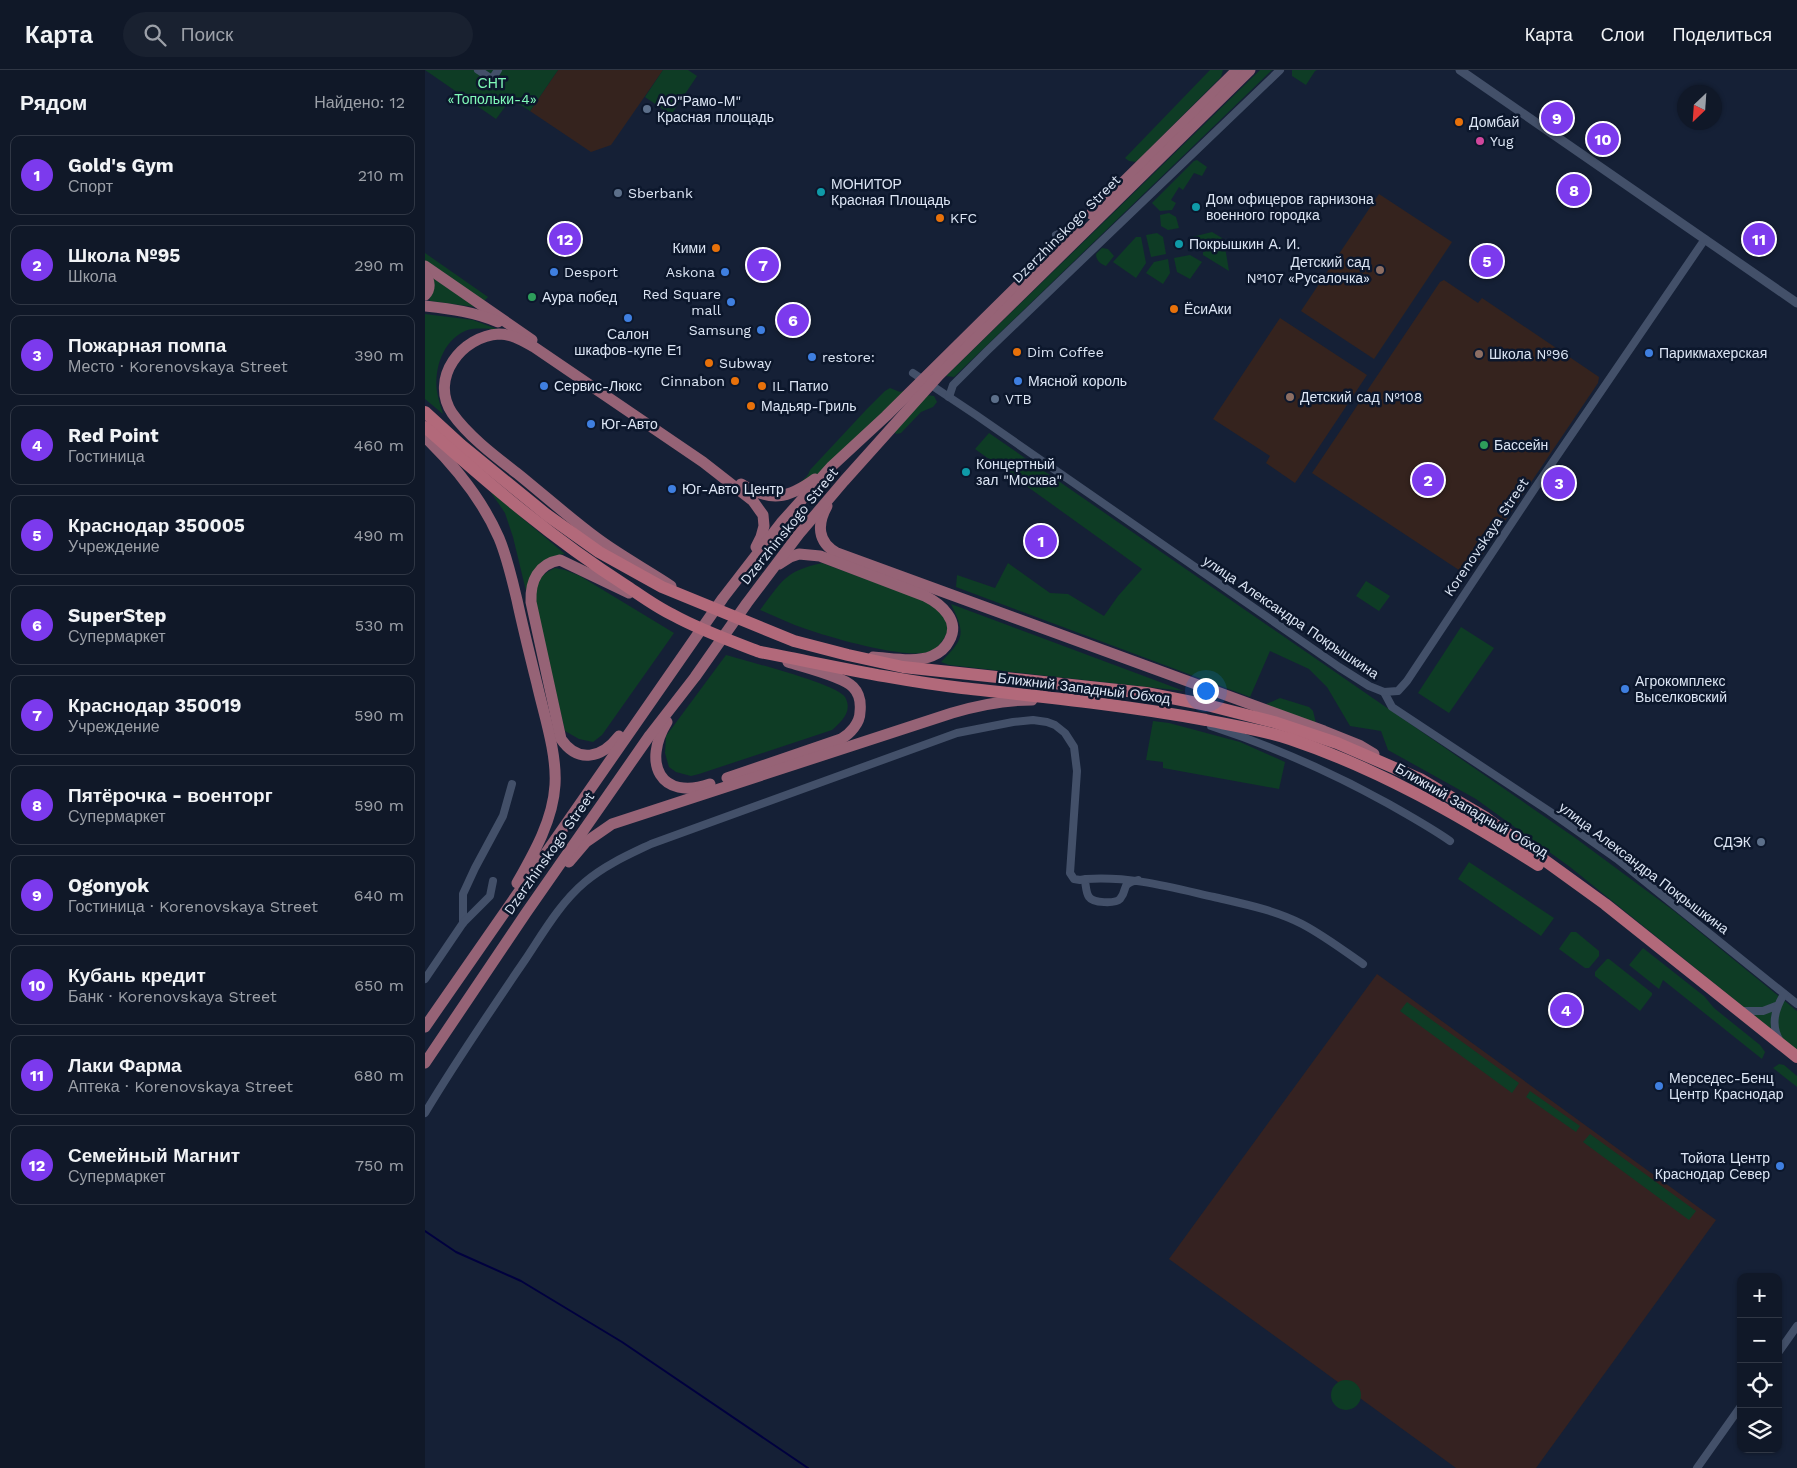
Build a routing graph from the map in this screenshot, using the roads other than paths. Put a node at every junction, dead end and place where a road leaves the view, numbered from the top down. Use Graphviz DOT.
graph roads {
  1 [pos="479,70"];
  2 [pos="498,70"];
  3 [pos="1237,70"];
  4 [pos="1250,70"];
  5 [pos="1280,70"];
  6 [pos="1460,70"];
  7 [pos="1080,225"];
  8 [pos="1056,235"];
  9 [pos="1705,239"];
  10 [pos="425,266"];
  11 [pos="425,274"];
  12 [pos="425,295"];
  13 [pos="1797,303"];
  14 [pos="425,306"];
  15 [pos="533,340"];
  16 [pos="922,379"];
  17 [pos="949,396"];
  18 [pos="425,412"];
  19 [pos="425,427"];
  20 [pos="425,438"];
  21 [pos="832,466"];
  22 [pos="834,491"];
  23 [pos="769,574"];
  24 [pos="723,598"];
  25 [pos="693,600"];
  26 [pos="671,615"];
  27 [pos="690,644"];
  28 [pos="760,652"];
  29 [pos="848,655"];
  30 [pos="695,677"];
  31 [pos="1385,692"];
  32 [pos="1061,699"];
  33 [pos="1168,713"];
  34 [pos="1421,779"];
  35 [pos="512,784"];
  36 [pos="1449,841"];
  37 [pos="1086,879"];
  38 [pos="1138,880"];
  39 [pos="493,881"];
  40 [pos="526,913"];
  41 [pos="463,924"];
  42 [pos="483,944"];
  43 [pos="1363,964"];
  44 [pos="425,979"];
  45 [pos="1784,994"];
  46 [pos="1797,1004"];
  47 [pos="1776,1006"];
  48 [pos="1739,1011"];
  49 [pos="426,1022"];
  50 [pos="1784,1047"];
  51 [pos="1797,1057"];
  52 [pos="425,1063"];
  53 [pos="1797,1064"];
  54 [pos="425,1113"];
  55 [pos="1797,1326"];
  56 [pos="1782,1347"];
  57 [pos="1740,1408"];
  58 [pos="1697,1468"];
  1 -- 2 [label="street"];
  3 -- 7 [label="main road, Dzerzhinskogo Street"];
  4 -- 16 [label="main road, Dzerzhinskogo Street"];
  5 -- 17 [label="street"];
  6 -- 9 [label="street"];
  7 -- 8 [label="street"];
  7 -- 16 [label="main road, Dzerzhinskogo Street"];
  9 -- 13 [label="street"];
  9 -- 31 [label="street, Korenovskaya Street"];
  10 -- 15 [label="main road"];
  11 -- 12 [label="main road"];
  14 -- 15 [label="main road"];
  15 -- 21 [label="main road"];
  16 -- 17 [label="street, улица Александра Покрышкина"];
  16 -- 21 [label="main road, Dzerzhinskogo Street"];
  16 -- 22 [label="main road, Dzerzhinskogo Street"];
  17 -- 31 [label="street, улица Александра Покрышкина"];
  18 -- 25 [label="highway, Ближний Западный Обход"];
  19 -- 26 [label="highway, Ближний Западный Обход"];
  20 -- 42 [label="main road"];
  21 -- 24 [label="main road, Dzerzhinskogo Street"];
  22 -- 23 [label="main road, Dzerzhinskogo Street"];
  22 -- 34 [label="main road"];
  23 -- 29 [label="main road"];
  23 -- 30 [label="main road, Dzerzhinskogo Street"];
  24 -- 25 [label="main road"];
  24 -- 27 [label="main road, Dzerzhinskogo Street"];
  25 -- 29 [label="highway, Ближний Западный Обход"];
  26 -- 27 [label="main road"];
  26 -- 28 [label="highway, Ближний Западный Обход"];
  27 -- 42 [label="main road, Dzerzhinskogo Street"];
  28 -- 30 [label="main road"];
  28 -- 32 [label="highway, Ближний Западный Обход"];
  29 -- 34 [label="highway, Ближний Западный Обход"];
  30 -- 40 [label="main road, Dzerzhinskogo Street"];
  31 -- 45 [label="street, улица Александра Покрышкина"];
  32 -- 33 [label="highway, Ближний Западный Обход"];
  32 -- 40 [label="main road"];
  33 -- 36 [label="street"];
  33 -- 53 [label="highway, Ближний Западный Обход"];
  34 -- 48 [label="highway, Ближний Западный Обход"];
  35 -- 41 [label="street"];
  37 -- 38 [label="street"];
  37 -- 38 [label="street"];
  37 -- 54 [label="street"];
  38 -- 43 [label="street"];
  39 -- 41 [label="street"];
  40 -- 52 [label="main road, Dzerzhinskogo Street"];
  41 -- 44 [label="street"];
  42 -- 49 [label="main road, Dzerzhinskogo Street"];
  45 -- 46 [label="street, улица Александра Покрышкина"];
  45 -- 47 [label="street"];
  47 -- 48 [label="street"];
  47 -- 50 [label="street"];
  48 -- 50 [label="highway, Ближний Западный Обход"];
  50 -- 51 [label="highway, Ближний Западный Обход"];
  55 -- 56 [label="street"];
  57 -- 58 [label="street"];
}
